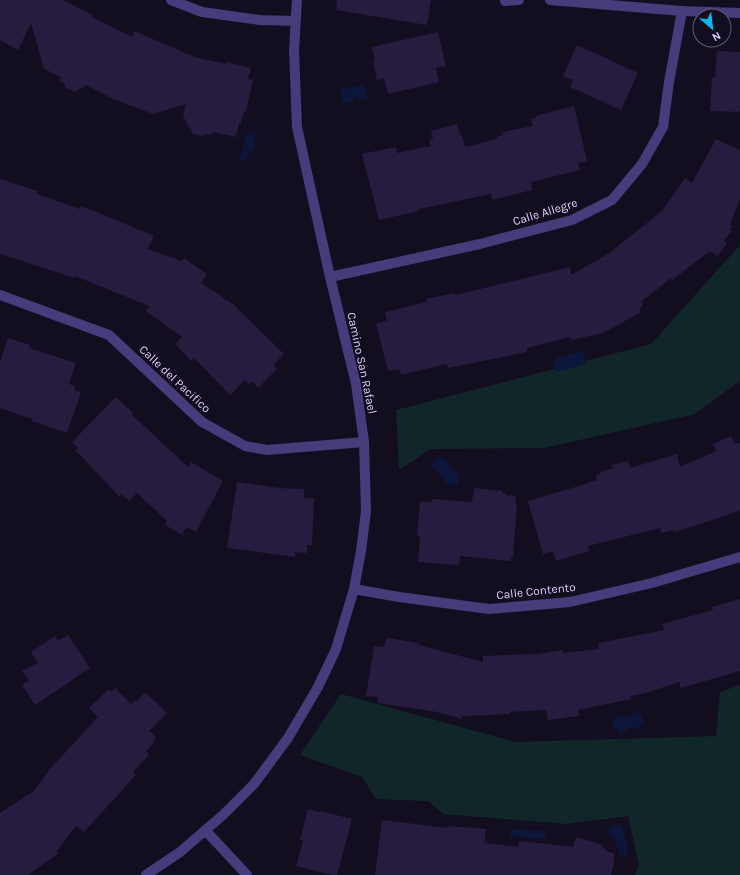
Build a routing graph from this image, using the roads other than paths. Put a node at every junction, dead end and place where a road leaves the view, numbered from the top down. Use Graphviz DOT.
graph roads {
  1 [pos="171,0"];
  2 [pos="297,0"];
  3 [pos="519,0"];
  4 [pos="550,0"];
  5 [pos="505,1"];
  6 [pos="682,11"];
  7 [pos="740,13"];
  8 [pos="295,21"];
  9 [pos="330,277"];
  10 [pos="0,295"];
  11 [pos="364,442"];
  12 [pos="740,557"];
  13 [pos="354,589"];
  14 [pos="206,831"];
  15 [pos="146,875"];
  16 [pos="247,875"];
  1 -- 8 [label="street"];
  2 -- 8 [label="street, Camino San Rafael"];
  3 -- 5 [label="street"];
  4 -- 6 [label="street"];
  6 -- 7 [label="street"];
  6 -- 9 [label="street, Calle Allegre"];
  8 -- 9 [label="street, Camino San Rafael"];
  9 -- 11 [label="street, Camino San Rafael"];
  10 -- 11 [label="street, Calle del Pacifico"];
  11 -- 13 [label="street, Camino San Rafael"];
  12 -- 13 [label="street, Calle Contento"];
  13 -- 14 [label="street, Camino San Rafael"];
  14 -- 15 [label="street, Camino San Rafael"];
  14 -- 16 [label="street"];
}
